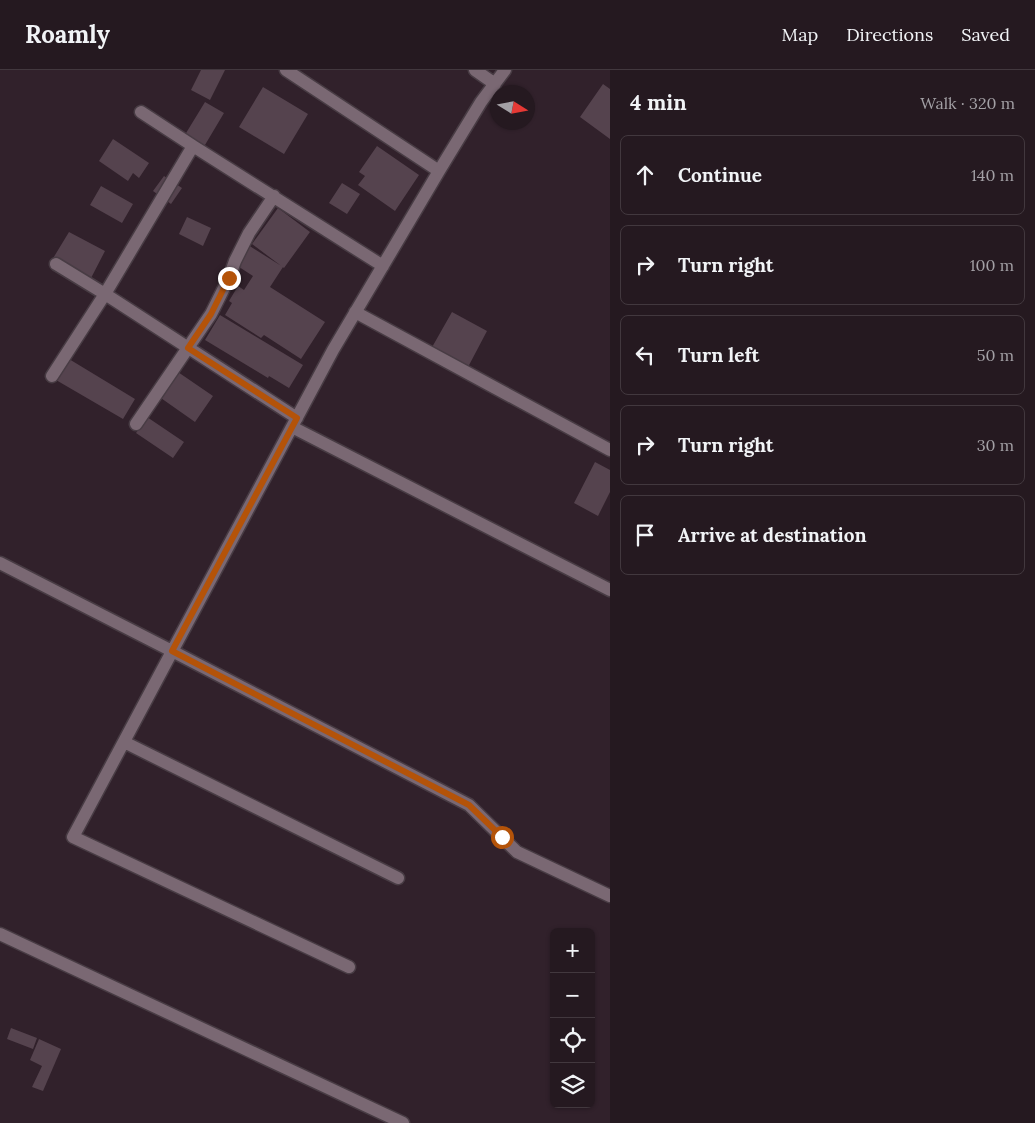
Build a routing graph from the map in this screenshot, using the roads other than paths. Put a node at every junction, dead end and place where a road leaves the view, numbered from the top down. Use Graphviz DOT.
graph roads {
  1 [pos="286,70"];
  2 [pos="475,70"];
  3 [pos="505,70"];
  4 [pos="495,84"];
  5 [pos="141,112"];
  6 [pos="194,146"];
  7 [pos="439,171"];
  8 [pos="274,196"];
  9 [pos="56,264"];
  10 [pos="383,266"];
  11 [pos="105,294"];
  12 [pos="355,312"];
  13 [pos="188,348"];
  14 [pos="52,376"];
  15 [pos="294,422"];
  16 [pos="136,424"];
  17 [pos="610,450"];
  18 [pos="0,563"];
  19 [pos="610,590"];
  20 [pos="172,651"];
  21 [pos="124,742"];
  22 [pos="398,878"];
  23 [pos="610,896"];
  24 [pos="0,934"];
  25 [pos="349,967"];
  26 [pos="403,1123"];
  1 -- 7 [label="street"];
  2 -- 4 [label="street"];
  3 -- 4 [label="street"];
  4 -- 7 [label="street"];
  5 -- 6 [label="street"];
  6 -- 8 [label="street"];
  6 -- 11 [label="street"];
  7 -- 10 [label="street"];
  8 -- 10 [label="street"];
  8 -- 13 [label="street"];
  9 -- 11 [label="street"];
  10 -- 12 [label="street"];
  11 -- 13 [label="street"];
  11 -- 14 [label="street"];
  12 -- 15 [label="street"];
  12 -- 17 [label="street"];
  13 -- 15 [label="street"];
  13 -- 16 [label="street"];
  15 -- 19 [label="street"];
  15 -- 20 [label="street"];
  18 -- 20 [label="street"];
  20 -- 21 [label="street"];
  20 -- 23 [label="street"];
  21 -- 22 [label="street"];
  21 -- 25 [label="street"];
  24 -- 26 [label="street"];
}
